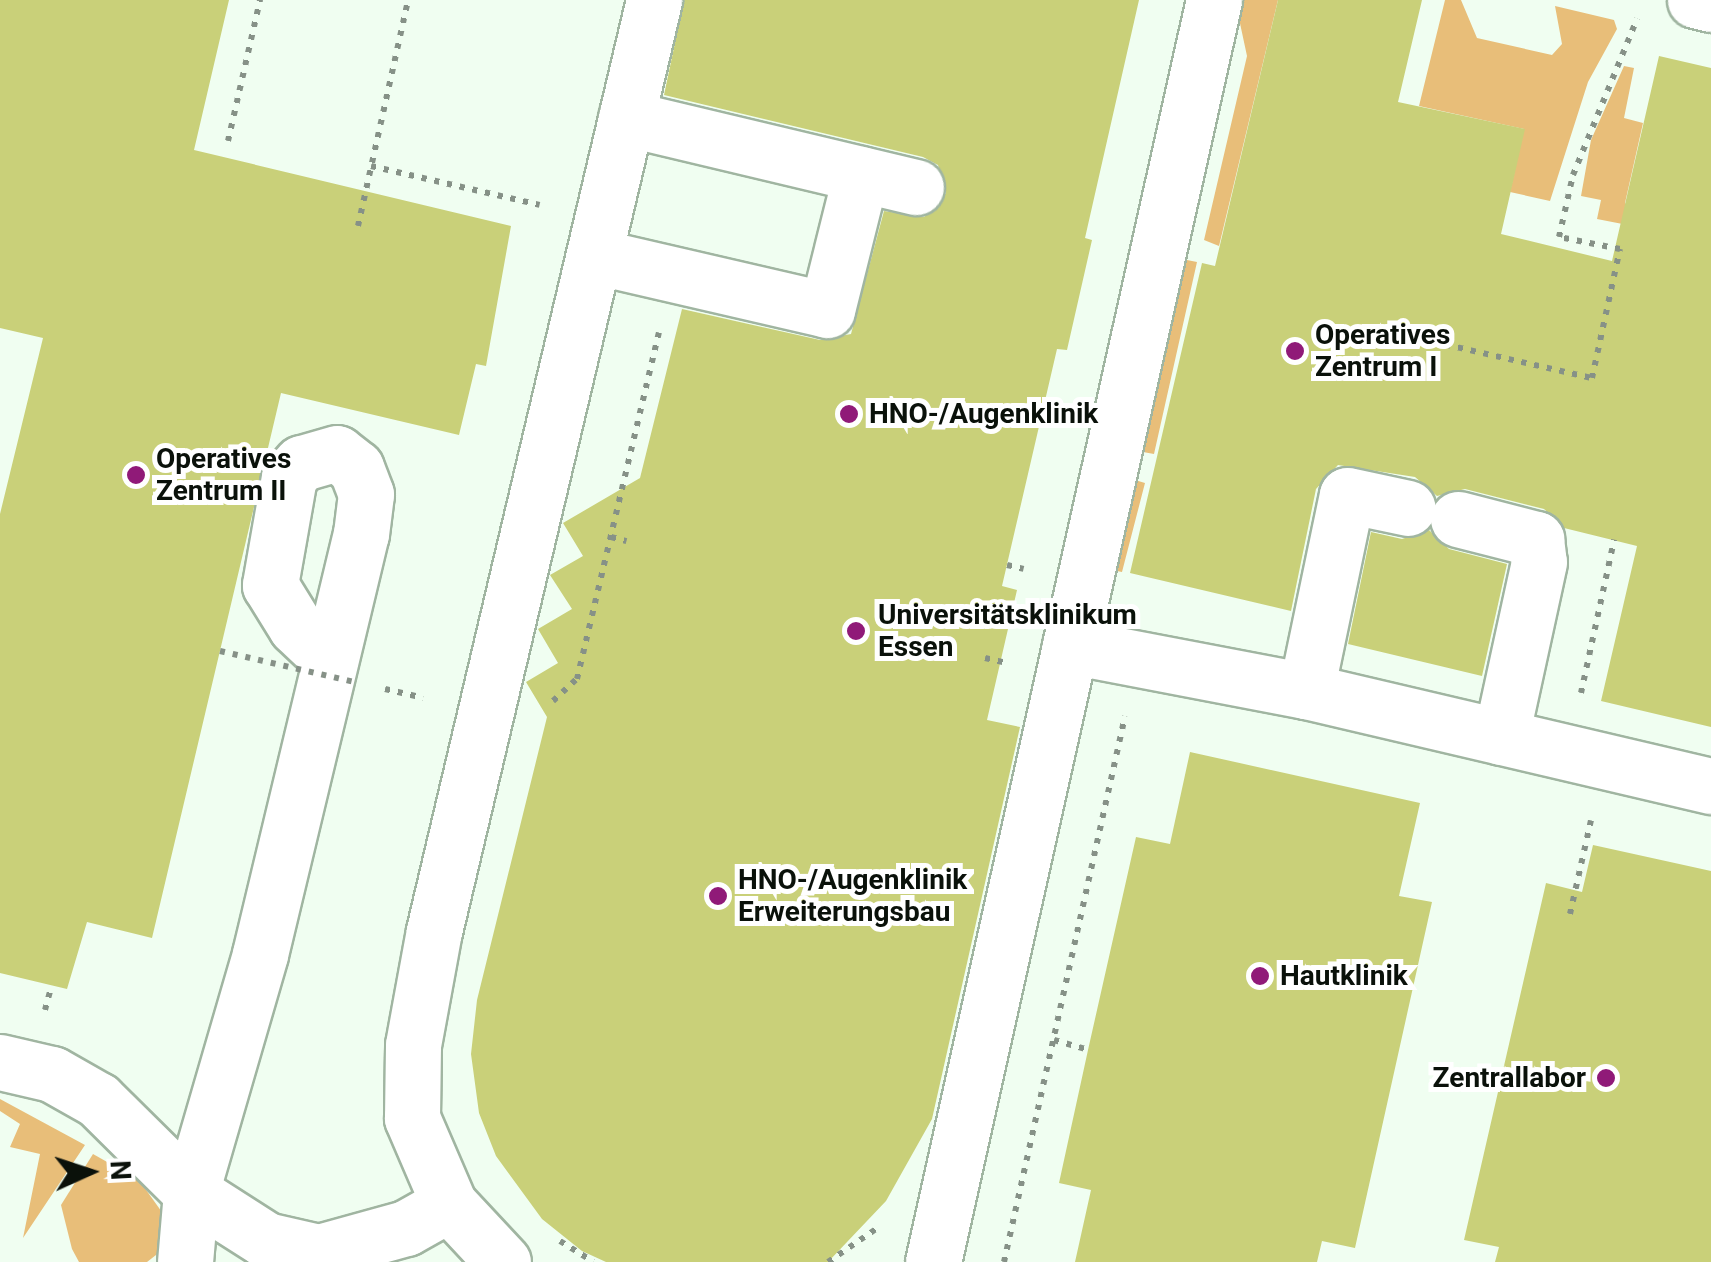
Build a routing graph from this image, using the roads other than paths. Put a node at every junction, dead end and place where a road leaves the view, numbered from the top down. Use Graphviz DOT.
graph roads {
  1 [pos="654,0"];
  2 [pos="1214,0"];
  3 [pos="1695,0"];
  4 [pos="1711,4"];
  5 [pos="626,118"];
  6 [pos="860,174"];
  7 [pos="916,187"];
  8 [pos="594,256"];
  9 [pos="1070,646"];
  10 [pos="345,671"];
  11 [pos="1306,691"];
  12 [pos="1501,737"];
  13 [pos="1711,786"];
  14 [pos="0,1062"];
  15 [pos="191,1192"];
  16 [pos="448,1204"];
  17 [pos="185,1262"];
  18 [pos="503,1262"];
  19 [pos="933,1262"];
  1 -- 5 [label="lane"];
  2 -- 9 [label="lane"];
  3 -- 4 [label="lane"];
  5 -- 6 [label="lane"];
  5 -- 8 [label="lane"];
  6 -- 7 [label="lane"];
  6 -- 8 [label="lane"];
  8 -- 16 [label="lane"];
  9 -- 11 [label="lane"];
  9 -- 19 [label="lane"];
  10 -- 15 [label="lane"];
  11 -- 12 [label="lane"];
  11 -- 12 [label="lane"];
  12 -- 13 [label="lane"];
  14 -- 15 [label="lane"];
  15 -- 16 [label="lane"];
  15 -- 17 [label="lane"];
  16 -- 18 [label="lane"];
}
